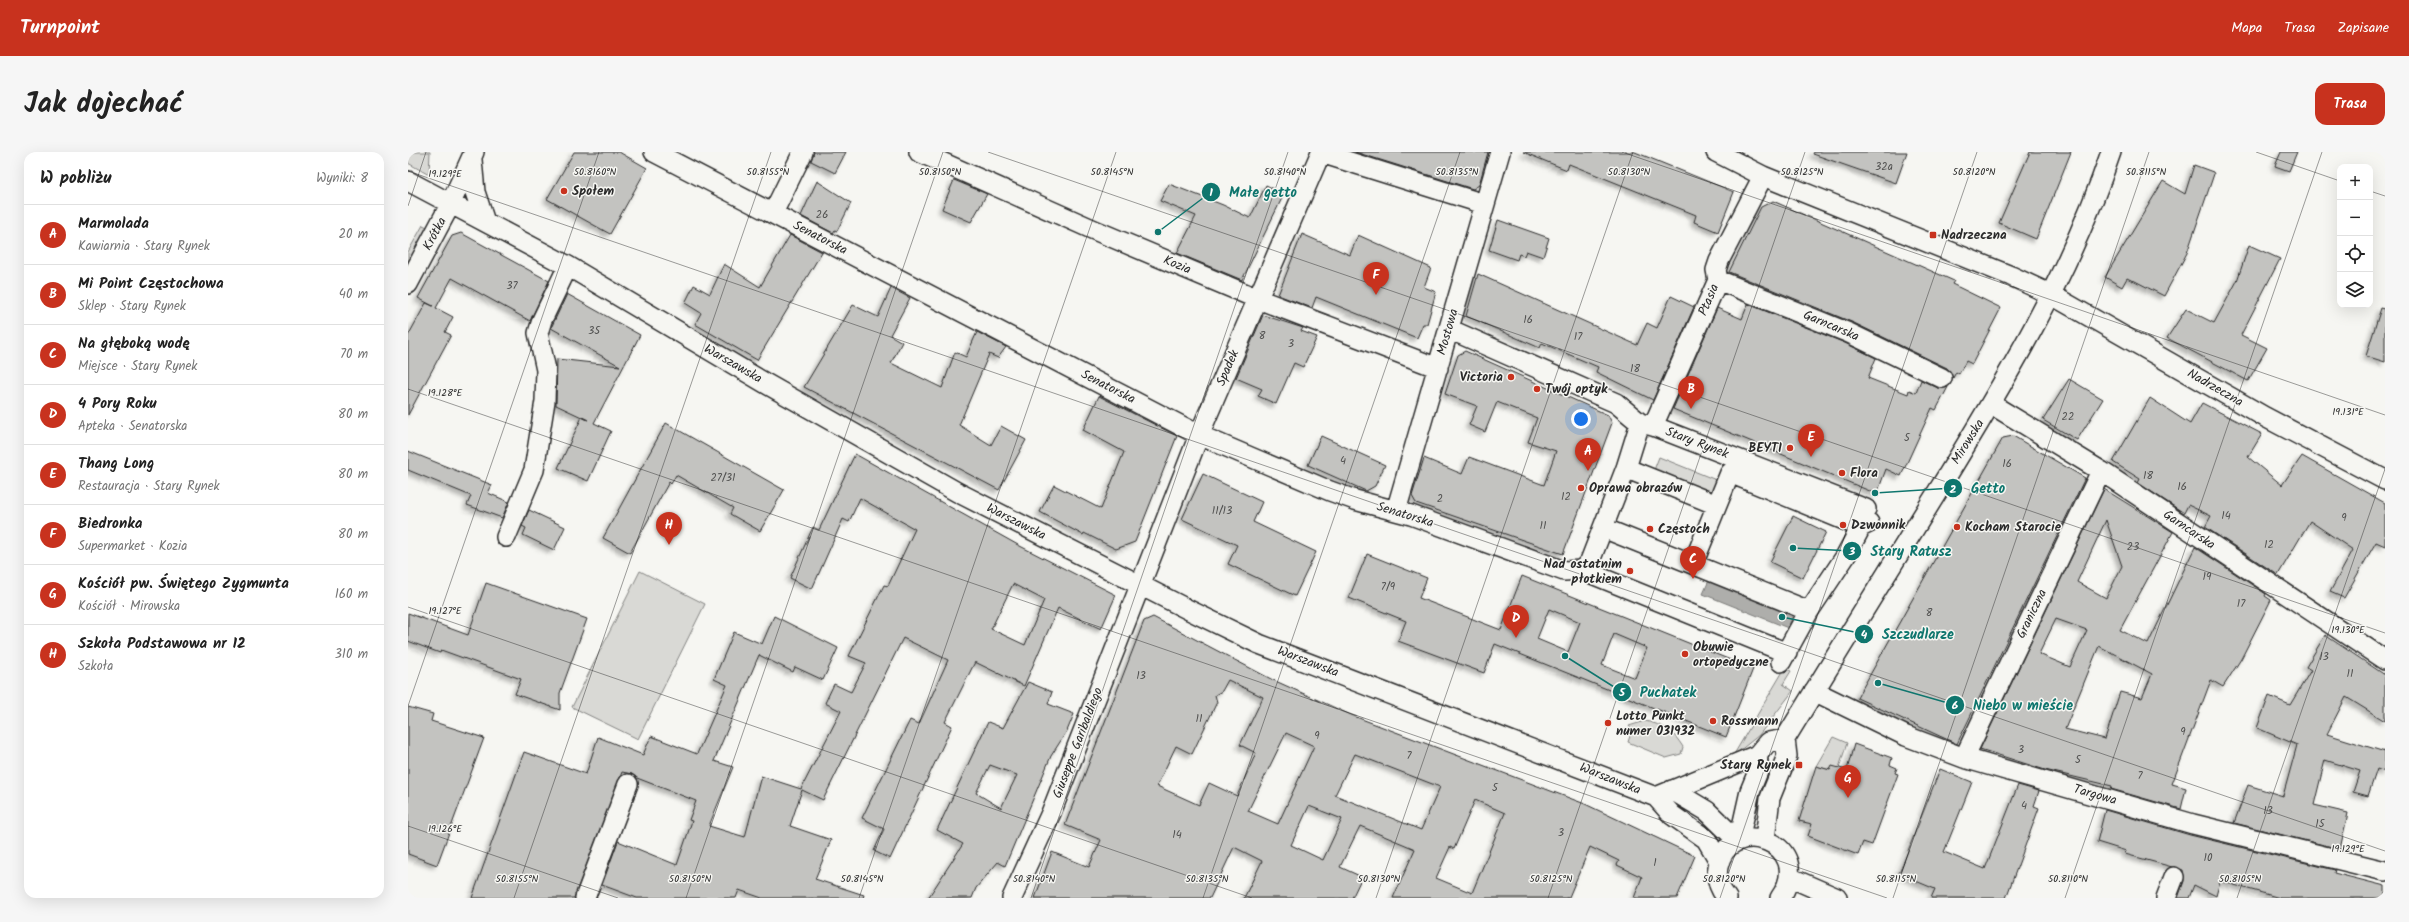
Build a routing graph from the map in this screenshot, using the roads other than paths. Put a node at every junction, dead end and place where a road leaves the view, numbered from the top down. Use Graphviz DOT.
graph roads {
  1 [pos="654,152"];
  2 [pos="803,152"];
  3 [pos="919,152"];
  4 [pos="1321,152"];
  5 [pos="1500,152"];
  6 [pos="1716,152"];
  7 [pos="2111,152"];
  8 [pos="473,154"];
  9 [pos="1762,176"];
  10 [pos="408,181"];
  11 [pos="1484,204"];
  12 [pos="450,206"];
  13 [pos="773,213"];
  14 [pos="484,222"];
  15 [pos="568,266"];
  16 [pos="1718,280"];
  17 [pos="408,284"];
  18 [pos="2050,294"];
  19 [pos="1258,299"];
  20 [pos="1449,329"];
  21 [pos="1438,368"];
  22 [pos="1942,378"];
  23 [pos="1991,404"];
  24 [pos="1646,424"];
  25 [pos="1199,435"];
  26 [pos="2101,471"];
  27 [pos="1635,472"];
  28 [pos="2385,480"];
  29 [pos="1717,505"];
  30 [pos="1396,511"];
  31 [pos="1866,520"];
  32 [pos="1613,532"];
  33 [pos="506,538"];
  34 [pos="1693,564"];
  35 [pos="1582,570"];
  36 [pos="1139,585"];
  37 [pos="1809,611"];
  38 [pos="2385,660"];
  39 [pos="1814,691"];
  40 [pos="1785,738"];
  41 [pos="1757,755"];
  42 [pos="1964,758"];
  43 [pos="628,784"];
  44 [pos="1664,794"];
  45 [pos="1765,839"];
  46 [pos="1739,840"];
  47 [pos="1719,860"];
  48 [pos="2385,871"];
  49 [pos="1790,877"];
  50 [pos="2174,877"];
  51 [pos="1719,893"];
  52 [pos="1826,896"];
  53 [pos="585,898"];
  54 [pos="1012,898"];
  55 [pos="1780,898"];
  56 [pos="2166,898"];
  1 -- 13 [label="street, Senatorska"];
  2 -- 13 [label="street"];
  3 -- 19 [label="street, Kozia"];
  4 -- 11 [label="street"];
  4 -- 19 [label="street, Spadek"];
  5 -- 11 [label="street, Mostowa"];
  6 -- 9 [label="street, Nadrzeczna"];
  7 -- 18 [label="street, Mirowska"];
  8 -- 12 [label="street, Krótka"];
  8 -- 14 [label="street"];
  9 -- 16 [label="street, Ptasia"];
  9 -- 18 [label="street, Nadrzeczna"];
  10 -- 12 [label="street, Warszawska"];
  11 -- 20 [label="street, Mostowa"];
  12 -- 14 [label="street, Warszawska"];
  12 -- 17 [label="street, Krótka"];
  13 -- 25 [label="street, Senatorska"];
  14 -- 15 [label="street, Warszawska"];
  15 -- 33 [label="street"];
  15 -- 36 [label="street, Warszawska"];
  16 -- 22 [label="street, Garncarska"];
  16 -- 24 [label="street, Ptasia"];
  18 -- 23 [label="street, Mirowska"];
  18 -- 28 [label="street, Nadrzeczna"];
  19 -- 21 [label="street, Kozia"];
  19 -- 25 [label="street, Spadek"];
  20 -- 21 [label="street, Mostowa"];
  20 -- 24 [label="street, Stary Rynek"];
  21 -- 30 [label="street, Mostowa"];
  23 -- 26 [label="street, Garncarska"];
  23 -- 39 [label="street, Mirowska"];
  24 -- 31 [label="street, Stary Rynek"];
  24 -- 35 [label="street"];
  25 -- 30 [label="street, Senatorska"];
  25 -- 36 [label="street, Spadek"];
  26 -- 38 [label="street, Garncarska"];
  26 -- 42 [label="street, Graniczna"];
  27 -- 29 [label="street"];
  29 -- 31 [label="street"];
  29 -- 34 [label="street"];
  30 -- 35 [label="street, Senatorska"];
  31 -- 37 [label="street"];
  32 -- 34 [label="street"];
  34 -- 37 [label="street"];
  35 -- 37 [label="street"];
  36 -- 44 [label="street, Warszawska"];
  36 -- 54 [label="street, Giuseppe Garibaldiego"];
  39 -- 40 [label="street, Mirowska"];
  39 -- 42 [label="street, Targowa"];
  40 -- 41 [label="street"];
  40 -- 45 [label="street"];
  41 -- 44 [label="street"];
  41 -- 46 [label="street"];
  42 -- 48 [label="street, Targowa"];
  43 -- 53 [label="street"];
  44 -- 46 [label="street, Warszawska"];
  44 -- 47 [label="street, Warszawska"];
  45 -- 46 [label="street"];
  45 -- 49 [label="street"];
  46 -- 47 [label="street"];
  47 -- 51 [label="street"];
  49 -- 52 [label="street"];
  49 -- 55 [label="street"];
  50 -- 56 [label="street"];
}
